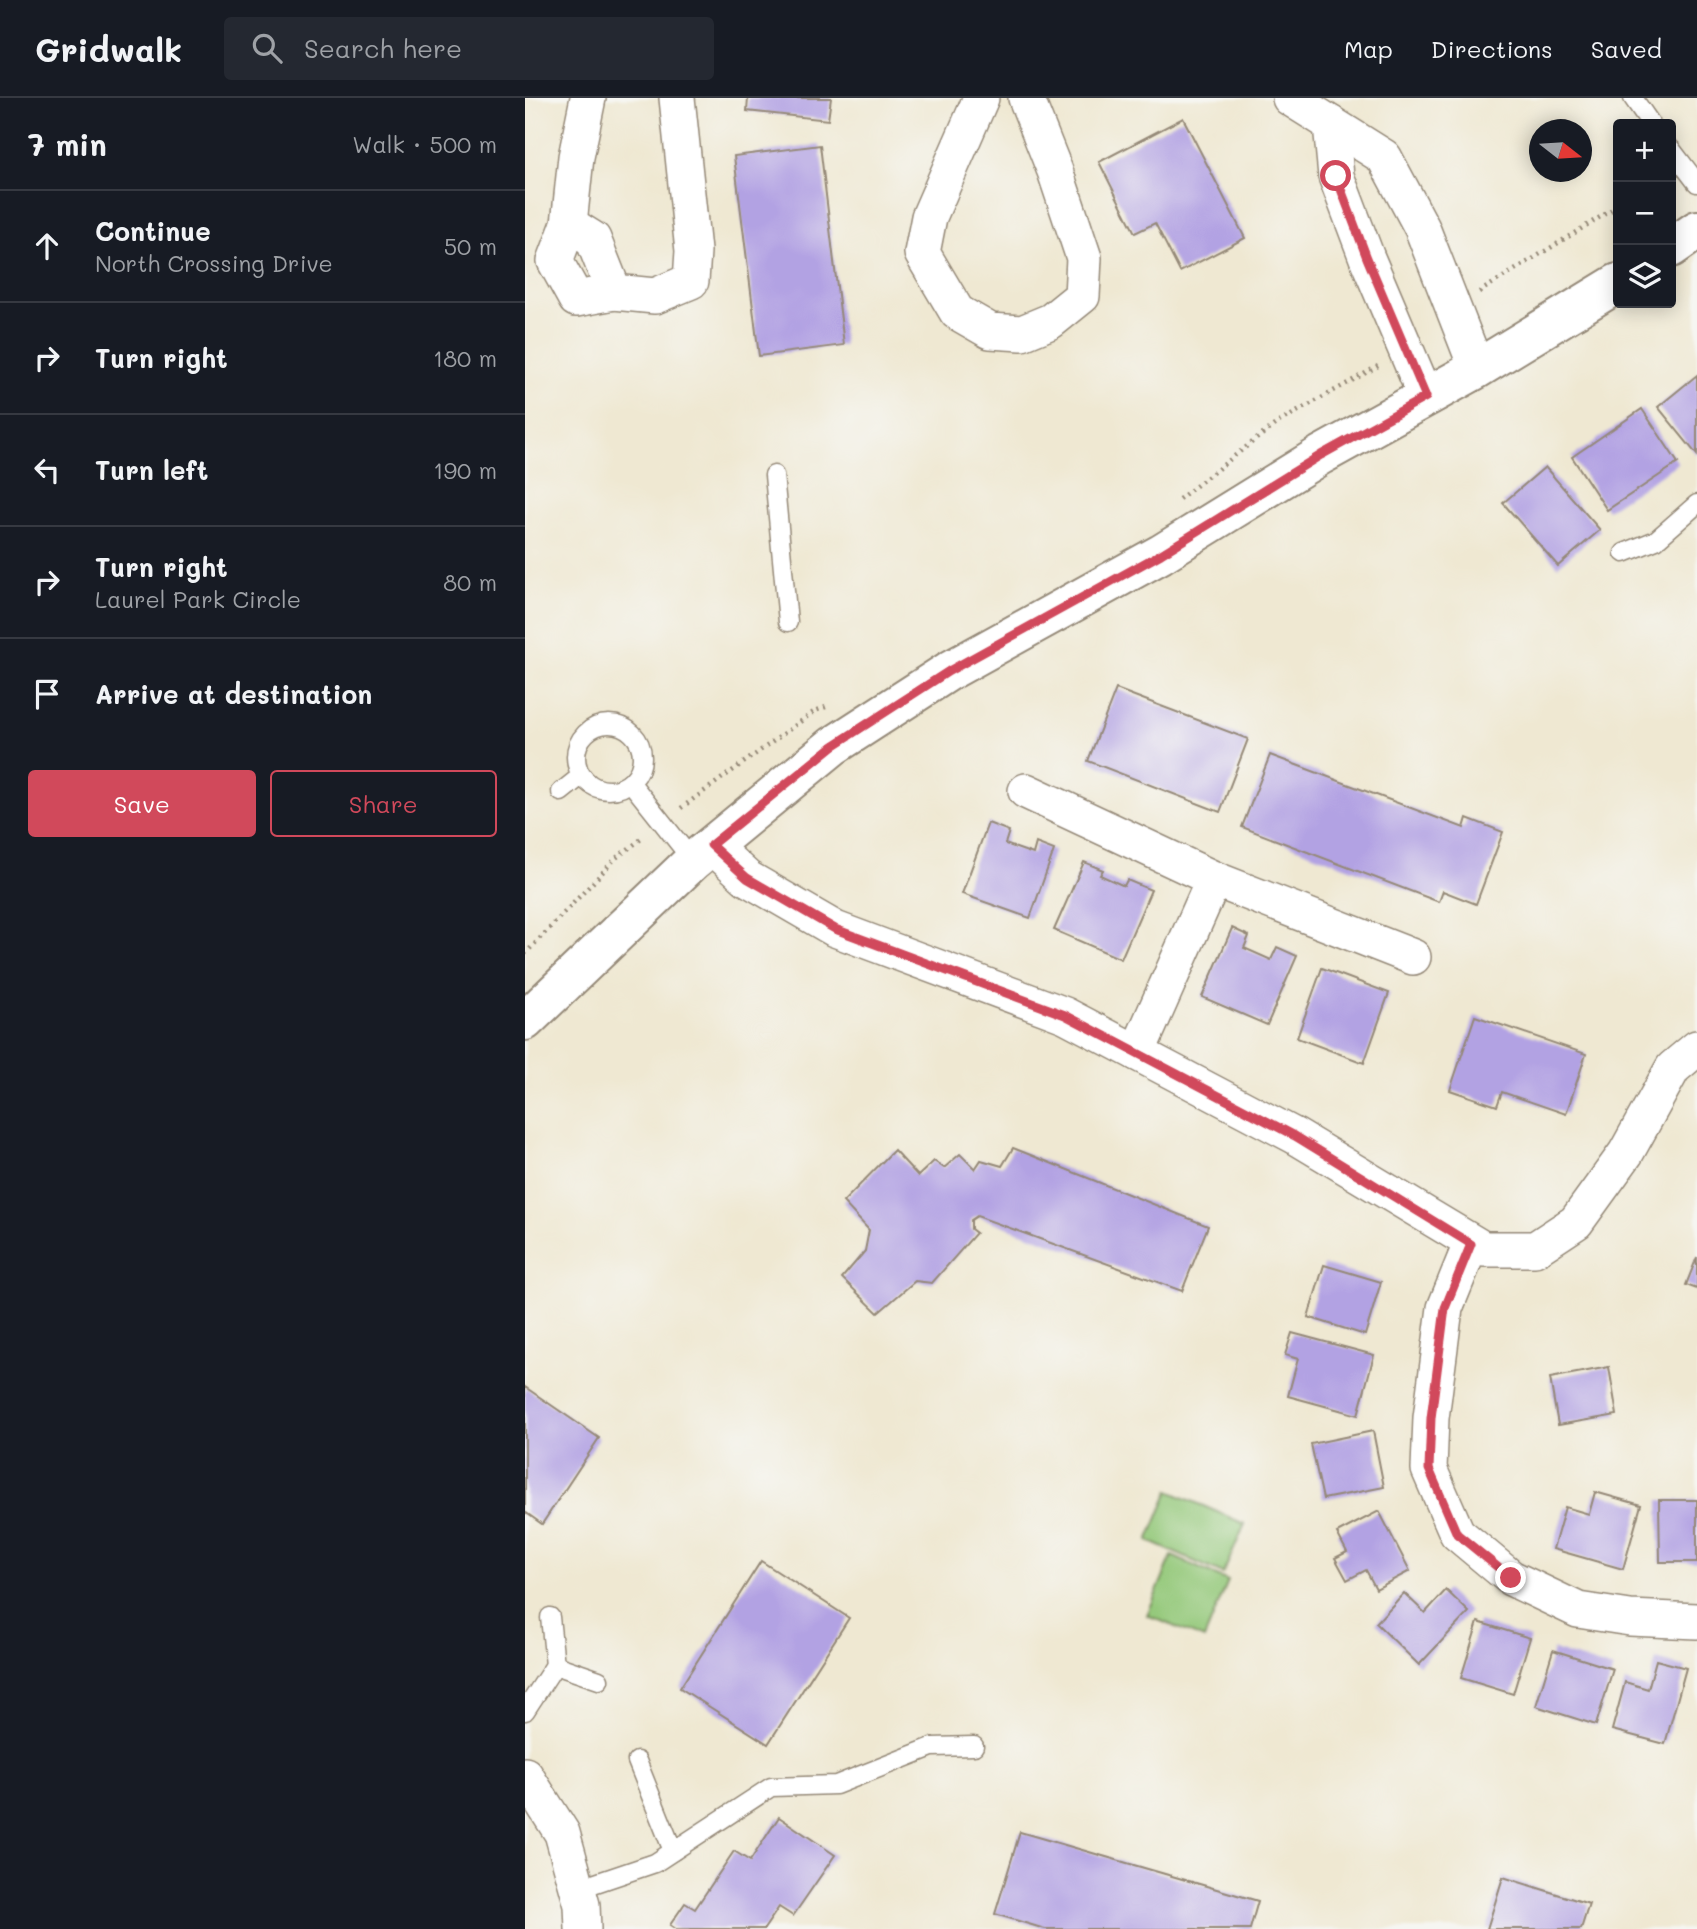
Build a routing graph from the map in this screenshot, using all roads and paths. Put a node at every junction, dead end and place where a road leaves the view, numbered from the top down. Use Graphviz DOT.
graph roads {
  1 [pos="588,98"];
  2 [pos="677,98"];
  3 [pos="981,98"];
  4 [pos="1025,98"];
  5 [pos="1290,98"];
  6 [pos="1633,98"];
  7 [pos="1648,119"];
  8 [pos="1331,124"];
  9 [pos="1676,156"];
  10 [pos="1697,183"];
  11 [pos="1697,230"];
  12 [pos="1675,245"];
  13 [pos="1613,286"];
  14 [pos="1477,369"];
  15 [pos="1426,397"];
  16 [pos="774,474"];
  17 [pos="1697,504"];
  18 [pos="1624,552"];
  19 [pos="787,622"];
  20 [pos="581,776"];
  21 [pos="631,783"];
  22 [pos="1026,791"];
  23 [pos="561,792"];
  24 [pos="702,853"];
  25 [pos="1214,879"];
  26 [pos="1413,957"];
  27 [pos="525,1021"];
  28 [pos="1697,1048"];
  29 [pos="1137,1053"];
  30 [pos="1471,1244"];
  31 [pos="550,1616"];
  32 [pos="1697,1620"];
  33 [pos="555,1665"];
  34 [pos="599,1680"];
  35 [pos="525,1711"];
  36 [pos="974,1746"];
  37 [pos="637,1761"];
  38 [pos="525,1775"];
  39 [pos="673,1851"];
  40 [pos="578,1889"];
  41 [pos="583,1929"];
  1 -- 2 [label="street"];
  3 -- 4 [label="street"];
  5 -- 8 [label="street"];
  6 -- 7 [label="lane"];
  8 -- 14 [label="street"];
  8 -- 15 [label="street"];
  9 -- 10 [label="lane"];
  11 -- 12 [label="main road"];
  13 -- 14 [label="main road"];
  14 -- 15 [label="main road"];
  15 -- 24 [label="main road"];
  16 -- 19 [label="lane"];
  17 -- 18 [label="lane"];
  20 -- 21 [label="lane"];
  20 -- 21 [label="lane"];
  20 -- 23 [label="lane"];
  21 -- 24 [label="lane"];
  22 -- 25 [label="street"];
  24 -- 27 [label="main road"];
  24 -- 29 [label="street"];
  25 -- 26 [label="street"];
  25 -- 29 [label="street"];
  28 -- 30 [label="street"];
  29 -- 30 [label="street"];
  30 -- 32 [label="street"];
  31 -- 33 [label="lane"];
  33 -- 34 [label="lane"];
  33 -- 35 [label="lane"];
  36 -- 39 [label="lane"];
  37 -- 39 [label="lane"];
  38 -- 40 [label="street"];
  39 -- 40 [label="lane"];
  40 -- 41 [label="street"];
}
